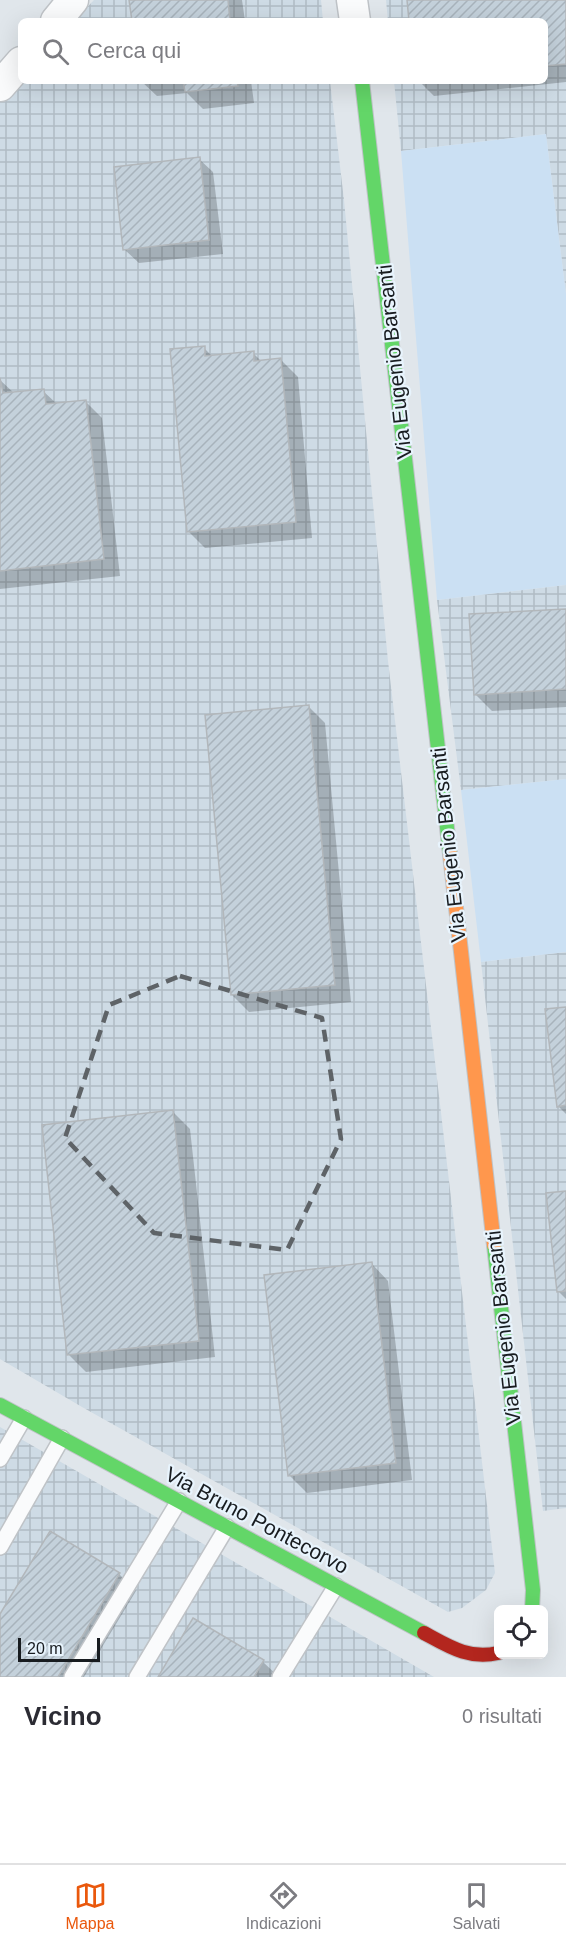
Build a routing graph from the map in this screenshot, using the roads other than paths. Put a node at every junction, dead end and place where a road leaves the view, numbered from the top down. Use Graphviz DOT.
graph roads {
  1 [pos="73,0"];
  2 [pos="352,0"];
  3 [pos="58,18"];
  4 [pos="355,18"];
  5 [pos="18,65"];
  6 [pos="362,84"];
  7 [pos="0,86"];
  8 [pos="0,1405"];
  9 [pos="24,1418"];
  10 [pos="62,1438"];
  11 [pos="0,1459"];
  12 [pos="179,1501"];
  13 [pos="227,1527"];
  14 [pos="0,1547"];
  15 [pos="336,1586"];
  16 [pos="532,1605"];
  17 [pos="494,1654"];
  18 [pos="72,1677"];
  19 [pos="137,1677"];
  20 [pos="280,1677"];
  1 -- 3 [label="street"];
  2 -- 4 [label="street"];
  5 -- 7 [label="street"];
  6 -- 16 [label="street, Via Eugenio Barsanti"];
  8 -- 9 [label="street, Via Bruno Pontecorvo"];
  9 -- 10 [label="street, Via Bruno Pontecorvo"];
  9 -- 11 [label="lane"];
  10 -- 12 [label="street, Via Bruno Pontecorvo"];
  10 -- 14 [label="lane"];
  12 -- 13 [label="street, Via Bruno Pontecorvo"];
  12 -- 18 [label="lane"];
  13 -- 15 [label="street, Via Bruno Pontecorvo"];
  13 -- 19 [label="lane"];
  15 -- 17 [label="street, Via Bruno Pontecorvo"];
  15 -- 20 [label="lane"];
}
